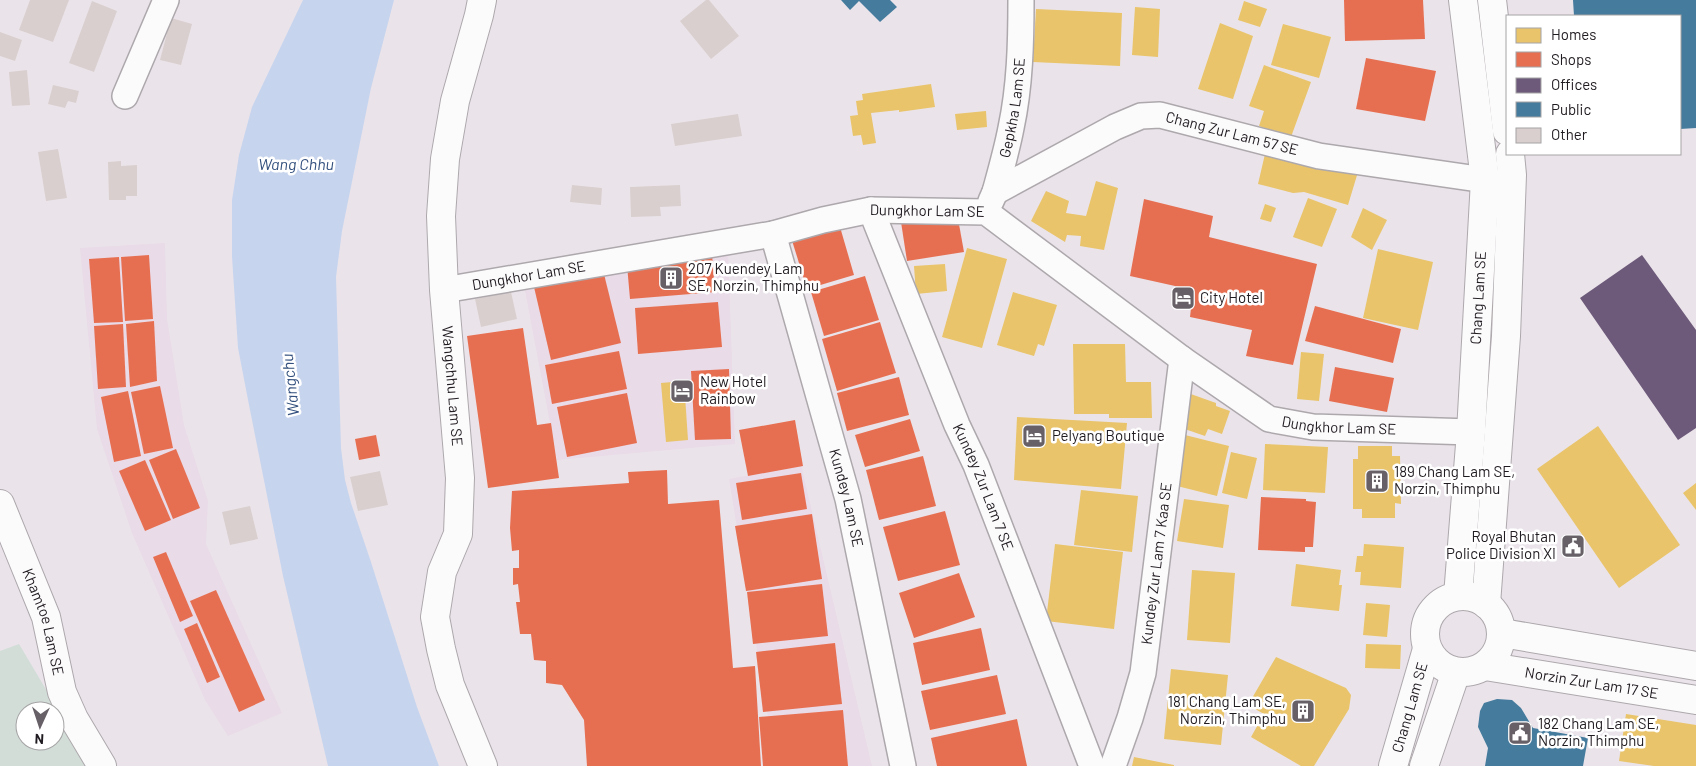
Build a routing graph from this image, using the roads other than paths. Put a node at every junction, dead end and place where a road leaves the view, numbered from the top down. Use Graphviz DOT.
graph roads {
  1 [pos="166,0"];
  2 [pos="482,0"];
  3 [pos="1021,0"];
  4 [pos="1463,0"];
  5 [pos="1492,0"];
  6 [pos="125,96"];
  7 [pos="1506,122"];
  8 [pos="1510,155"];
  9 [pos="1485,180"];
  10 [pos="991,202"];
  11 [pos="871,210"];
  12 [pos="773,234"];
  13 [pos="444,290"];
  14 [pos="1182,359"];
  15 [pos="1471,432"];
  16 [pos="0,504"];
  17 [pos="1458,596"];
  18 [pos="1486,604"];
  19 [pos="1502,634"];
  20 [pos="1427,649"];
  21 [pos="1485,666"];
  22 [pos="1696,666"];
  23 [pos="1456,672"];
  24 [pos="1696,700"];
  25 [pos="102,766"];
  26 [pos="483,766"];
  27 [pos="903,766"];
  28 [pos="1092,766"];
  29 [pos="1113,766"];
  30 [pos="1393,766"];
  31 [pos="1424,766"];
  1 -- 6 [label="street"];
  2 -- 13 [label="main road, Wangchhu Lam SE"];
  3 -- 10 [label="street, Gepkha Lam SE"];
  4 -- 9 [label="main road, Chang Lam SE"];
  5 -- 7 [label="main road"];
  8 -- 18 [label="main road, Chang Lam SE"];
  9 -- 10 [label="street, Chang Zur Lam 57 SE"];
  9 -- 15 [label="main road, Chang Lam SE"];
  10 -- 11 [label="street, Dungkhor Lam SE"];
  10 -- 14 [label="street, Dungkhor Lam SE"];
  11 -- 12 [label="street, Dungkhor Lam SE"];
  11 -- 28 [label="street, Kundey Zur Lam 7 SE"];
  12 -- 13 [label="street, Dungkhor Lam SE"];
  12 -- 27 [label="street, Kundey Lam SE"];
  13 -- 26 [label="main road, Wangchhu Lam SE"];
  14 -- 15 [label="street, Dungkhor Lam SE"];
  14 -- 29 [label="street, Kundey Zur Lam 7 Kaa SE"];
  15 -- 17 [label="main road, Chang Lam SE"];
  16 -- 25 [label="main road, Khamtoe Lam SE"];
  17 -- 18 [label="main road"];
  17 -- 20 [label="main road"];
  18 -- 19 [label="main road"];
  19 -- 21 [label="main road"];
  19 -- 22 [label="main road"];
  20 -- 23 [label="main road"];
  20 -- 30 [label="main road, Chang Lam SE"];
  21 -- 23 [label="main road"];
  21 -- 24 [label="main road, Norzin Zur Lam 17 SE"];
  23 -- 31 [label="main road, Chang Lam SE"];
}
